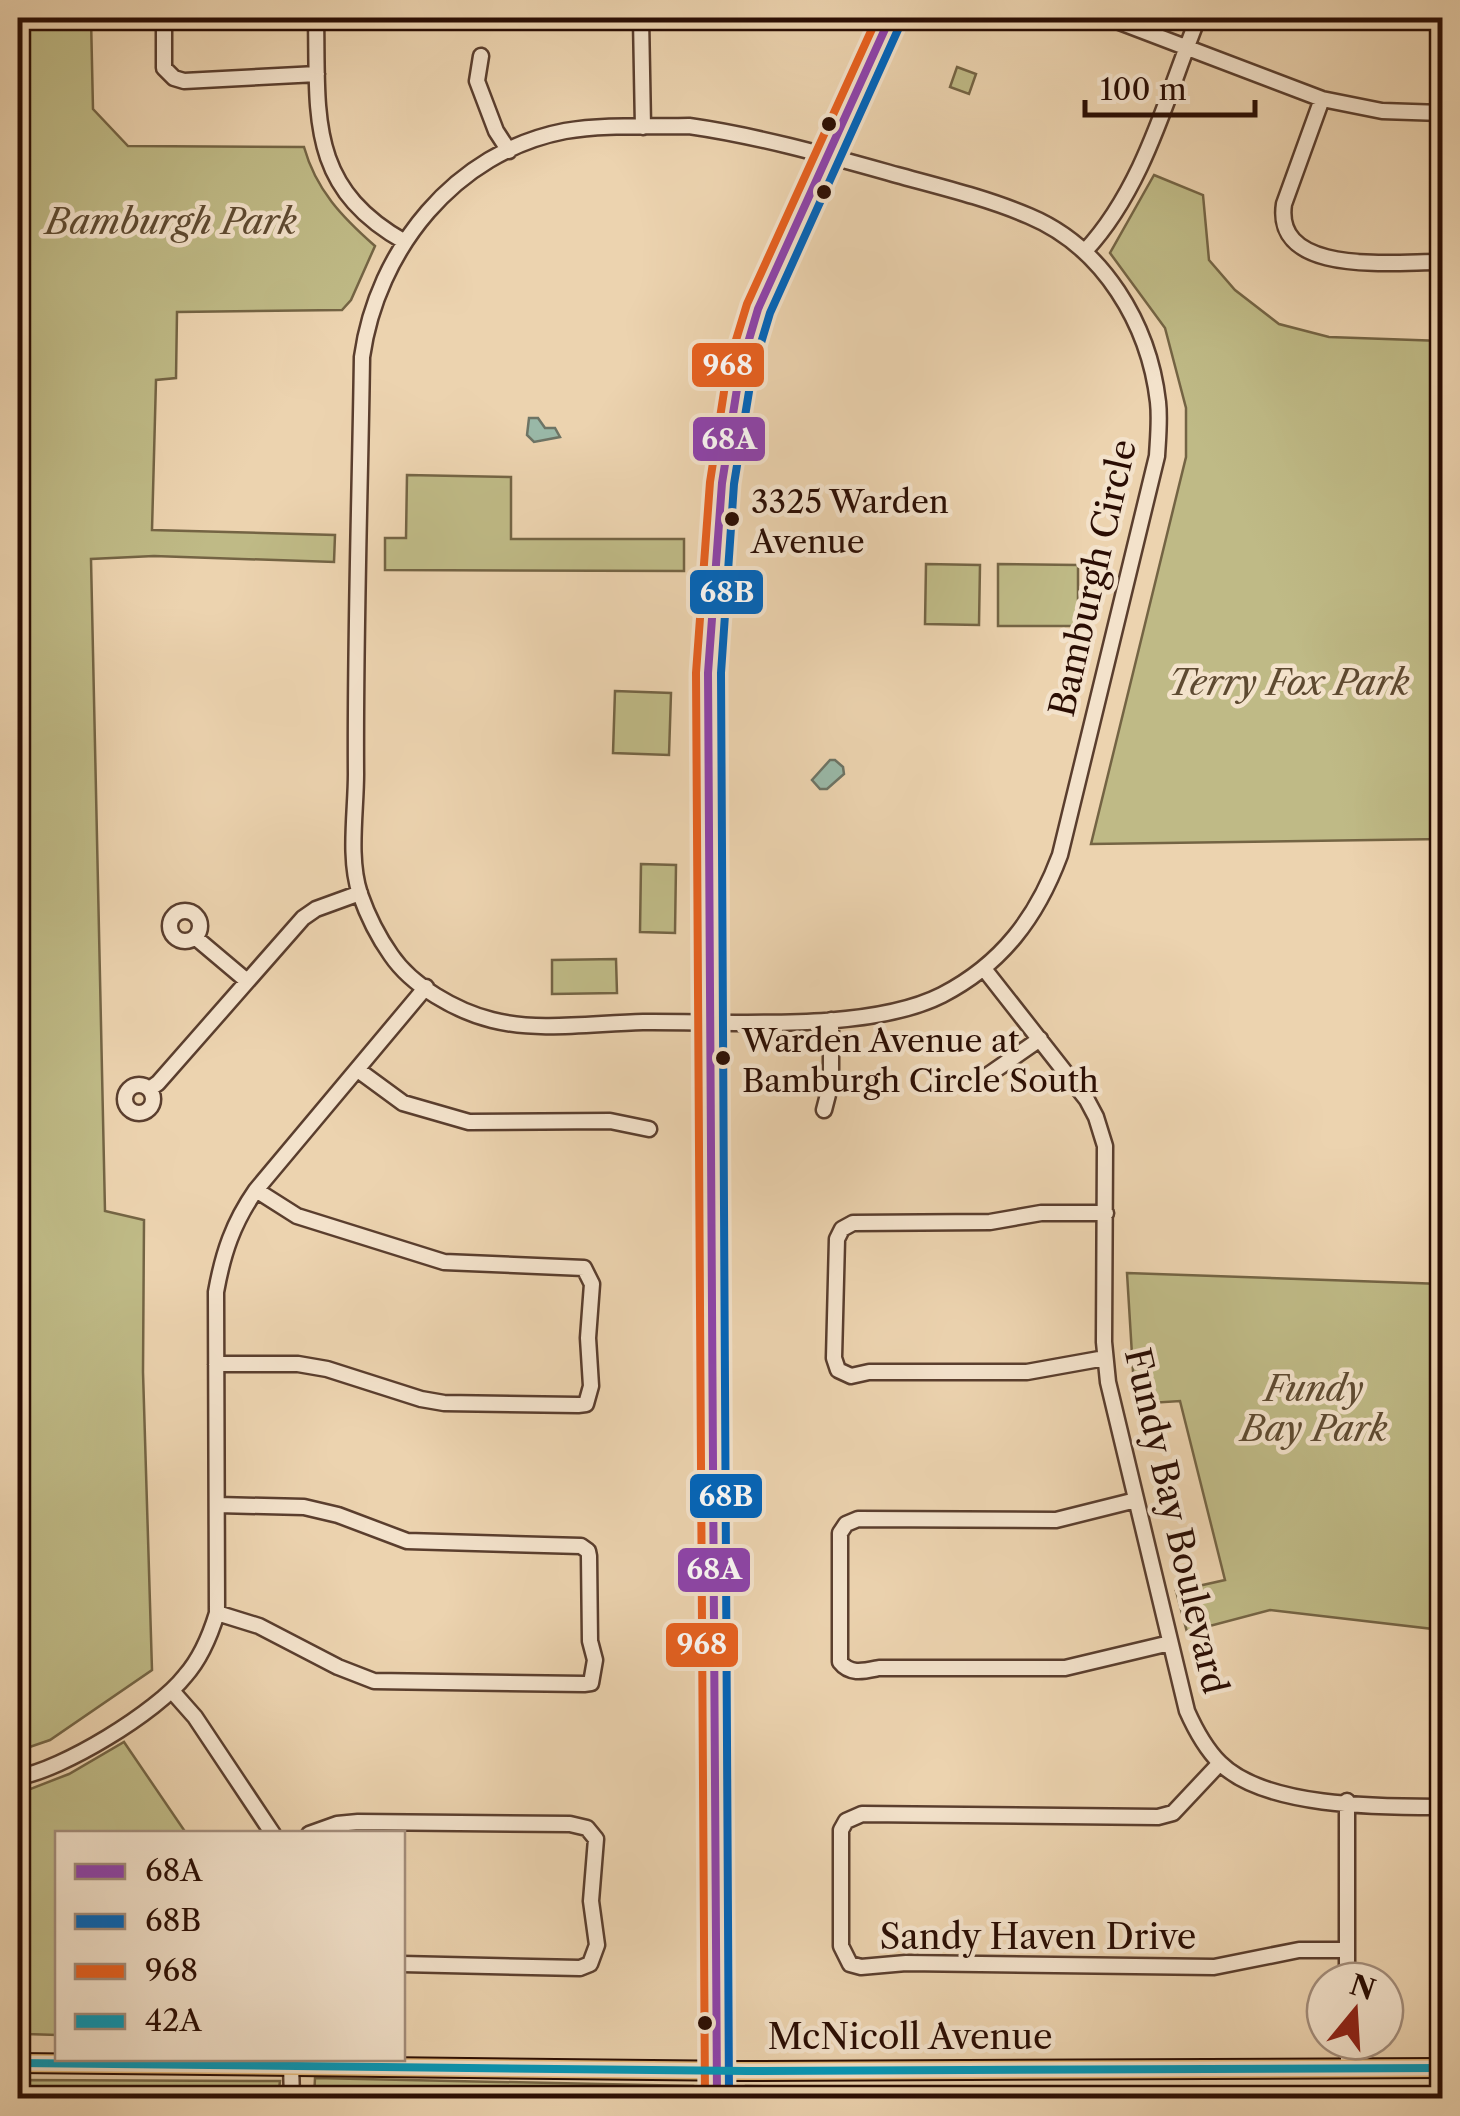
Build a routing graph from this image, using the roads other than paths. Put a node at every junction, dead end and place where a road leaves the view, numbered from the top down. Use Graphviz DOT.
graph roads {
  1 [pos="164,18"];
  2 [pos="316,18"];
  3 [pos="641,18"];
  4 [pos="823,18"];
  5 [pos="836,18"];
  6 [pos="890,18"];
  7 [pos="1110,18"];
  8 [pos="1198,18"];
  9 [pos="1186,46"];
  10 [pos="481,56"];
  11 [pos="317,74"];
  12 [pos="1322,99"];
  13 [pos="1442,113"];
  14 [pos="642,128"];
  15 [pos="509,151"];
  16 [pos="827,156"];
  17 [pos="404,242"];
  18 [pos="1085,251"];
  19 [pos="1442,262"];
  20 [pos="360,893"];
  21 [pos="196,938"];
  22 [pos="985,970"];
  23 [pos="247,981"];
  24 [pos="426,987"];
  25 [pos="830,1020"];
  26 [pos="709,1022"];
  27 [pos="1040,1039"];
  28 [pos="358,1070"];
  29 [pos="981,1080"];
  30 [pos="151,1088"];
  31 [pos="824,1110"];
  32 [pos="649,1129"];
  33 [pos="256,1190"];
  34 [pos="1106,1213"];
  35 [pos="1105,1358"];
  36 [pos="216,1364"];
  37 [pos="1136,1500"];
  38 [pos="218,1505"];
  39 [pos="217,1613"];
  40 [pos="1170,1643"];
  41 [pos="172,1691"];
  42 [pos="1220,1763"];
  43 [pos="18,1777"];
  44 [pos="1346,1802"];
  45 [pos="1442,1807"];
  46 [pos="271,1831"];
  47 [pos="317,1831"];
  48 [pos="1347,1950"];
  49 [pos="1347,1961"];
  50 [pos="405,1964"];
  51 [pos="1348,2061"];
  52 [pos="18,2063"];
  53 [pos="291,2065"];
  54 [pos="1348,2068"];
  55 [pos="1442,2068"];
  56 [pos="718,2070"];
  57 [pos="292,2098"];
  58 [pos="717,2098"];
  1 -- 11 [label="street"];
  2 -- 11 [label="street"];
  3 -- 14 [label="street"];
  4 -- 5 [label="street"];
  6 -- 16 [label="main road"];
  7 -- 9 [label="street"];
  8 -- 9 [label="street"];
  9 -- 12 [label="street"];
  9 -- 18 [label="street"];
  10 -- 15 [label="street"];
  11 -- 17 [label="street"];
  12 -- 13 [label="street"];
  12 -- 19 [label="street"];
  14 -- 15 [label="street, Bamburgh Circle"];
  14 -- 16 [label="street, Bamburgh Circle"];
  15 -- 17 [label="street, Bamburgh Circle"];
  16 -- 18 [label="street, Bamburgh Circle"];
  16 -- 26 [label="main road"];
  17 -- 20 [label="street, Bamburgh Circle"];
  18 -- 22 [label="street, Bamburgh Circle"];
  20 -- 23 [label="street"];
  20 -- 24 [label="street, Bamburgh Circle"];
  21 -- 23 [label="street"];
  22 -- 25 [label="street, Bamburgh Circle"];
  22 -- 27 [label="street, Fundy Bay Boulevard"];
  23 -- 30 [label="street"];
  24 -- 26 [label="street, Bamburgh Circle"];
  24 -- 28 [label="street"];
  25 -- 26 [label="street, Bamburgh Circle"];
  25 -- 31 [label="street"];
  26 -- 56 [label="main road"];
  27 -- 29 [label="street"];
  27 -- 34 [label="street, Fundy Bay Boulevard"];
  28 -- 32 [label="street"];
  28 -- 33 [label="street"];
  33 -- 36 [label="street"];
  33 -- 36 [label="street"];
  34 -- 35 [label="street, Fundy Bay Boulevard"];
  34 -- 35 [label="street"];
  35 -- 37 [label="street, Fundy Bay Boulevard"];
  36 -- 38 [label="street"];
  37 -- 40 [label="street, Fundy Bay Boulevard"];
  37 -- 40 [label="street"];
  38 -- 39 [label="street"];
  38 -- 39 [label="street"];
  39 -- 41 [label="street"];
  40 -- 42 [label="street, Fundy Bay Boulevard"];
  41 -- 43 [label="street"];
  41 -- 46 [label="street"];
  42 -- 44 [label="street, Fundy Bay Boulevard"];
  42 -- 48 [label="street, Sandy Haven Drive"];
  44 -- 45 [label="street, Fundy Bay Boulevard"];
  44 -- 48 [label="street"];
  47 -- 50 [label="street"];
  48 -- 49 [label="street"];
  51 -- 54 [label="street"];
  52 -- 53 [label="main road, McNicoll Avenue"];
  53 -- 56 [label="main road, McNicoll Avenue"];
  53 -- 57 [label="street"];
  54 -- 55 [label="main road, McNicoll Avenue"];
  54 -- 56 [label="main road, McNicoll Avenue"];
  56 -- 58 [label="main road"];
}
